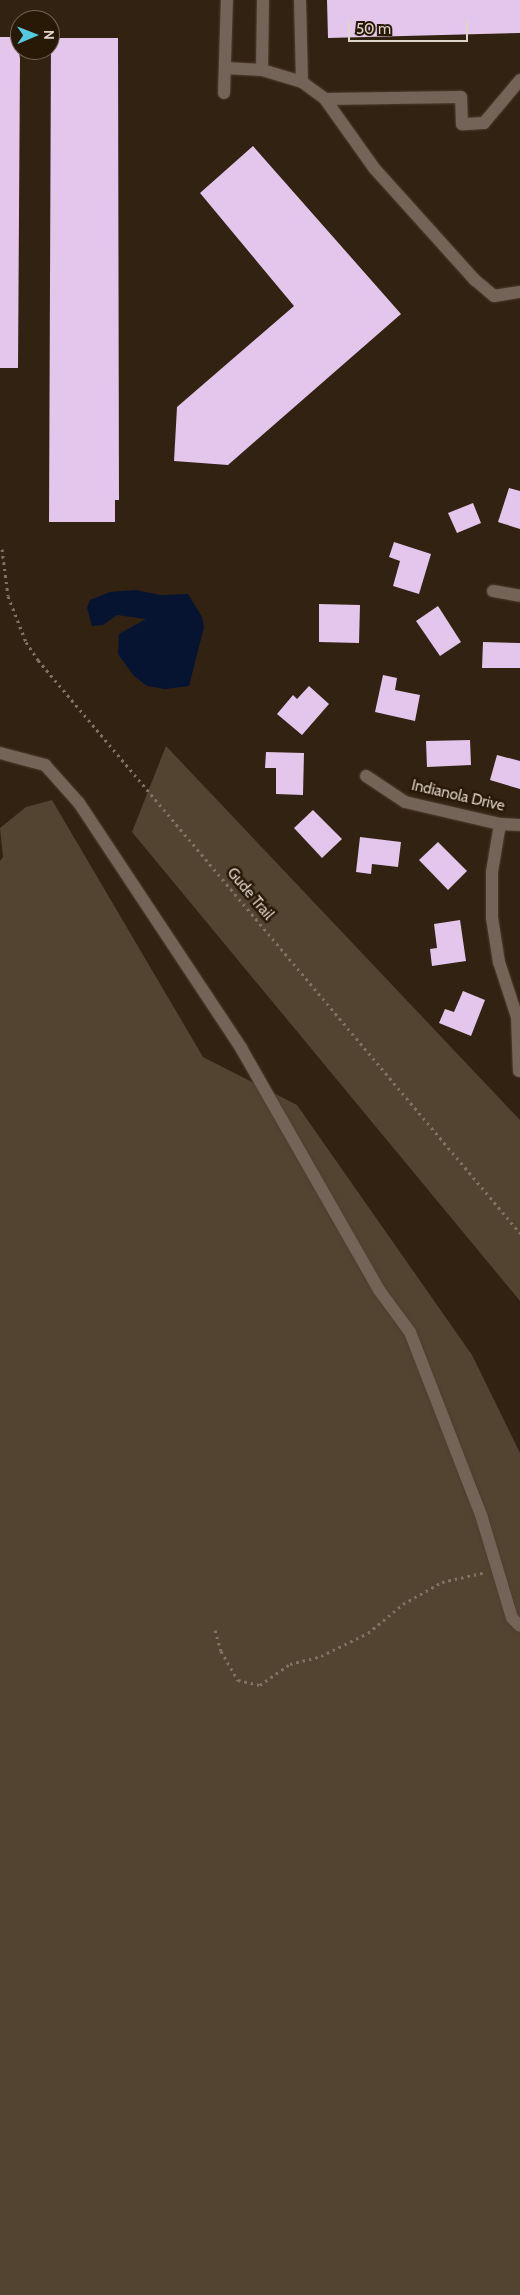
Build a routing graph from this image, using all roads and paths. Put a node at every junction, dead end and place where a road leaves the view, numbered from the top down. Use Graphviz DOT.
graph roads {
  1 [pos="227,0"];
  2 [pos="263,0"];
  3 [pos="300,0"];
  4 [pos="225,68"];
  5 [pos="262,70"];
  6 [pos="520,80"];
  7 [pos="302,82"];
  8 [pos="224,93"];
  9 [pos="325,99"];
  10 [pos="520,292"];
  11 [pos="2,549"];
  12 [pos="493,591"];
  13 [pos="520,596"];
  14 [pos="0,753"];
  15 [pos="366,776"];
  16 [pos="500,824"];
  17 [pos="520,825"];
  18 [pos="519,1071"];
  19 [pos="520,1233"];
  20 [pos="496,1569"];
  21 [pos="520,1626"];
  22 [pos="215,1630"];
  1 -- 4 [label="street"];
  2 -- 5 [label="street"];
  3 -- 7 [label="street"];
  4 -- 5 [label="street"];
  4 -- 8 [label="street"];
  5 -- 7 [label="street"];
  6 -- 9 [label="street"];
  7 -- 9 [label="street"];
  9 -- 10 [label="street"];
  11 -- 19 [label="path, Gude Trail"];
  12 -- 13 [label="street"];
  14 -- 20 [label="street"];
  15 -- 16 [label="street, Indianola Drive"];
  16 -- 17 [label="street, Indianola Drive"];
  16 -- 18 [label="street"];
  20 -- 21 [label="street"];
  20 -- 22 [label="path"];
}
